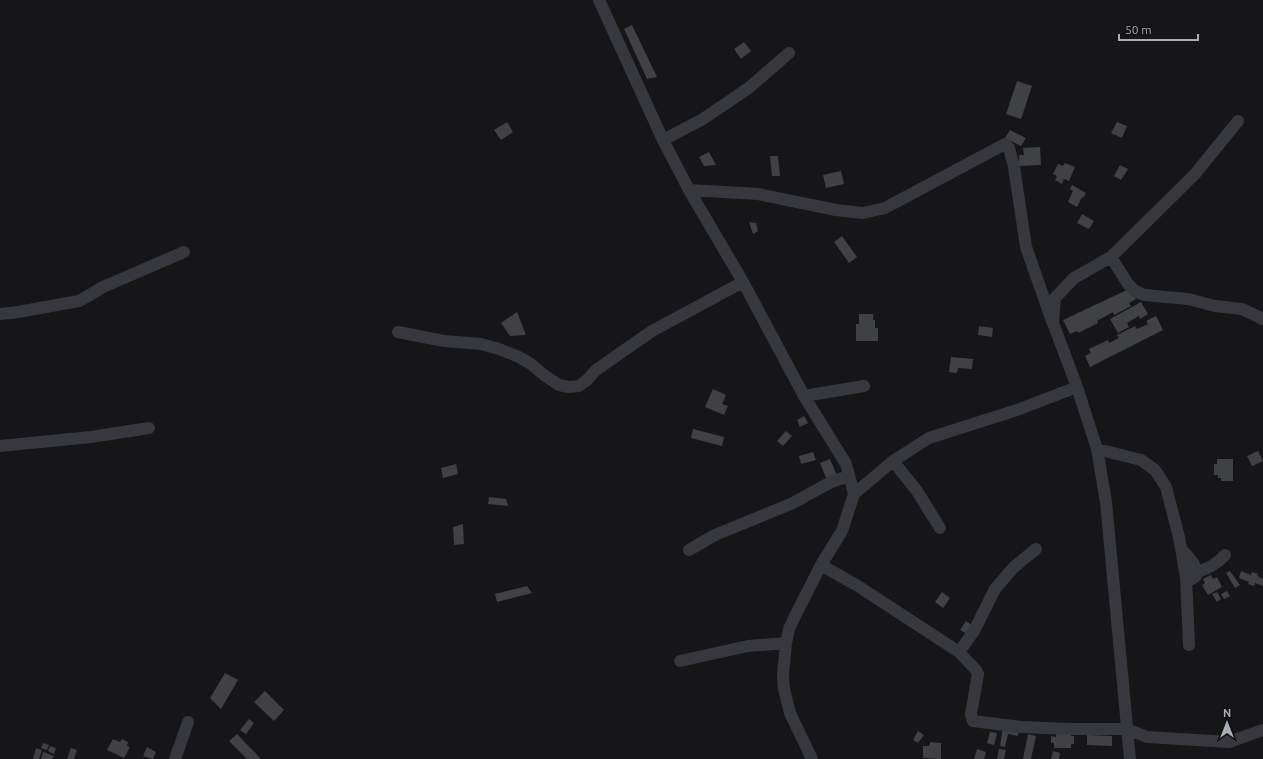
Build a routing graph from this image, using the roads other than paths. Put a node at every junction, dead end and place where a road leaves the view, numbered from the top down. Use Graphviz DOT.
graph roads {
  1 [pos="599,0"];
  2 [pos="789,53"];
  3 [pos="1238,121"];
  4 [pos="664,140"];
  5 [pos="689,190"];
  6 [pos="184,252"];
  7 [pos="1111,257"];
  8 [pos="742,282"];
  9 [pos="0,314"];
  10 [pos="1263,319"];
  11 [pos="1053,323"];
  12 [pos="398,332"];
  13 [pos="864,386"];
  14 [pos="1077,387"];
  15 [pos="804,396"];
  16 [pos="149,428"];
  17 [pos="0,446"];
  18 [pos="1097,449"];
  19 [pos="892,461"];
  20 [pos="849,476"];
  21 [pos="854,494"];
  22 [pos="940,528"];
  23 [pos="1036,549"];
  24 [pos="689,550"];
  25 [pos="1182,550"];
  26 [pos="1225,554"];
  27 [pos="821,565"];
  28 [pos="1197,572"];
  29 [pos="1186,577"];
  30 [pos="786,643"];
  31 [pos="1189,645"];
  32 [pos="959,652"];
  33 [pos="680,661"];
  34 [pos="188,722"];
  35 [pos="1127,729"];
  36 [pos="1263,730"];
  37 [pos="175,759"];
  38 [pos="812,759"];
  39 [pos="1130,759"];
  1 -- 4 [label="street"];
  2 -- 4 [label="street"];
  3 -- 7 [label="street"];
  4 -- 5 [label="street"];
  5 -- 8 [label="street"];
  5 -- 11 [label="street"];
  6 -- 9 [label="street"];
  7 -- 10 [label="street"];
  7 -- 11 [label="street"];
  8 -- 12 [label="street"];
  8 -- 15 [label="street"];
  11 -- 14 [label="street"];
  13 -- 15 [label="street"];
  14 -- 18 [label="street"];
  14 -- 19 [label="street"];
  15 -- 20 [label="street"];
  16 -- 17 [label="street"];
  18 -- 25 [label="street"];
  18 -- 35 [label="street"];
  19 -- 21 [label="street"];
  19 -- 22 [label="street"];
  20 -- 21 [label="street"];
  20 -- 24 [label="street"];
  21 -- 27 [label="street"];
  23 -- 32 [label="street"];
  25 -- 28 [label="street"];
  25 -- 29 [label="street"];
  26 -- 28 [label="street"];
  27 -- 30 [label="street"];
  27 -- 32 [label="street"];
  28 -- 29 [label="street"];
  29 -- 31 [label="street"];
  30 -- 33 [label="street"];
  30 -- 38 [label="street"];
  32 -- 35 [label="street"];
  34 -- 37 [label="street"];
  35 -- 36 [label="street"];
  35 -- 39 [label="street"];
}
